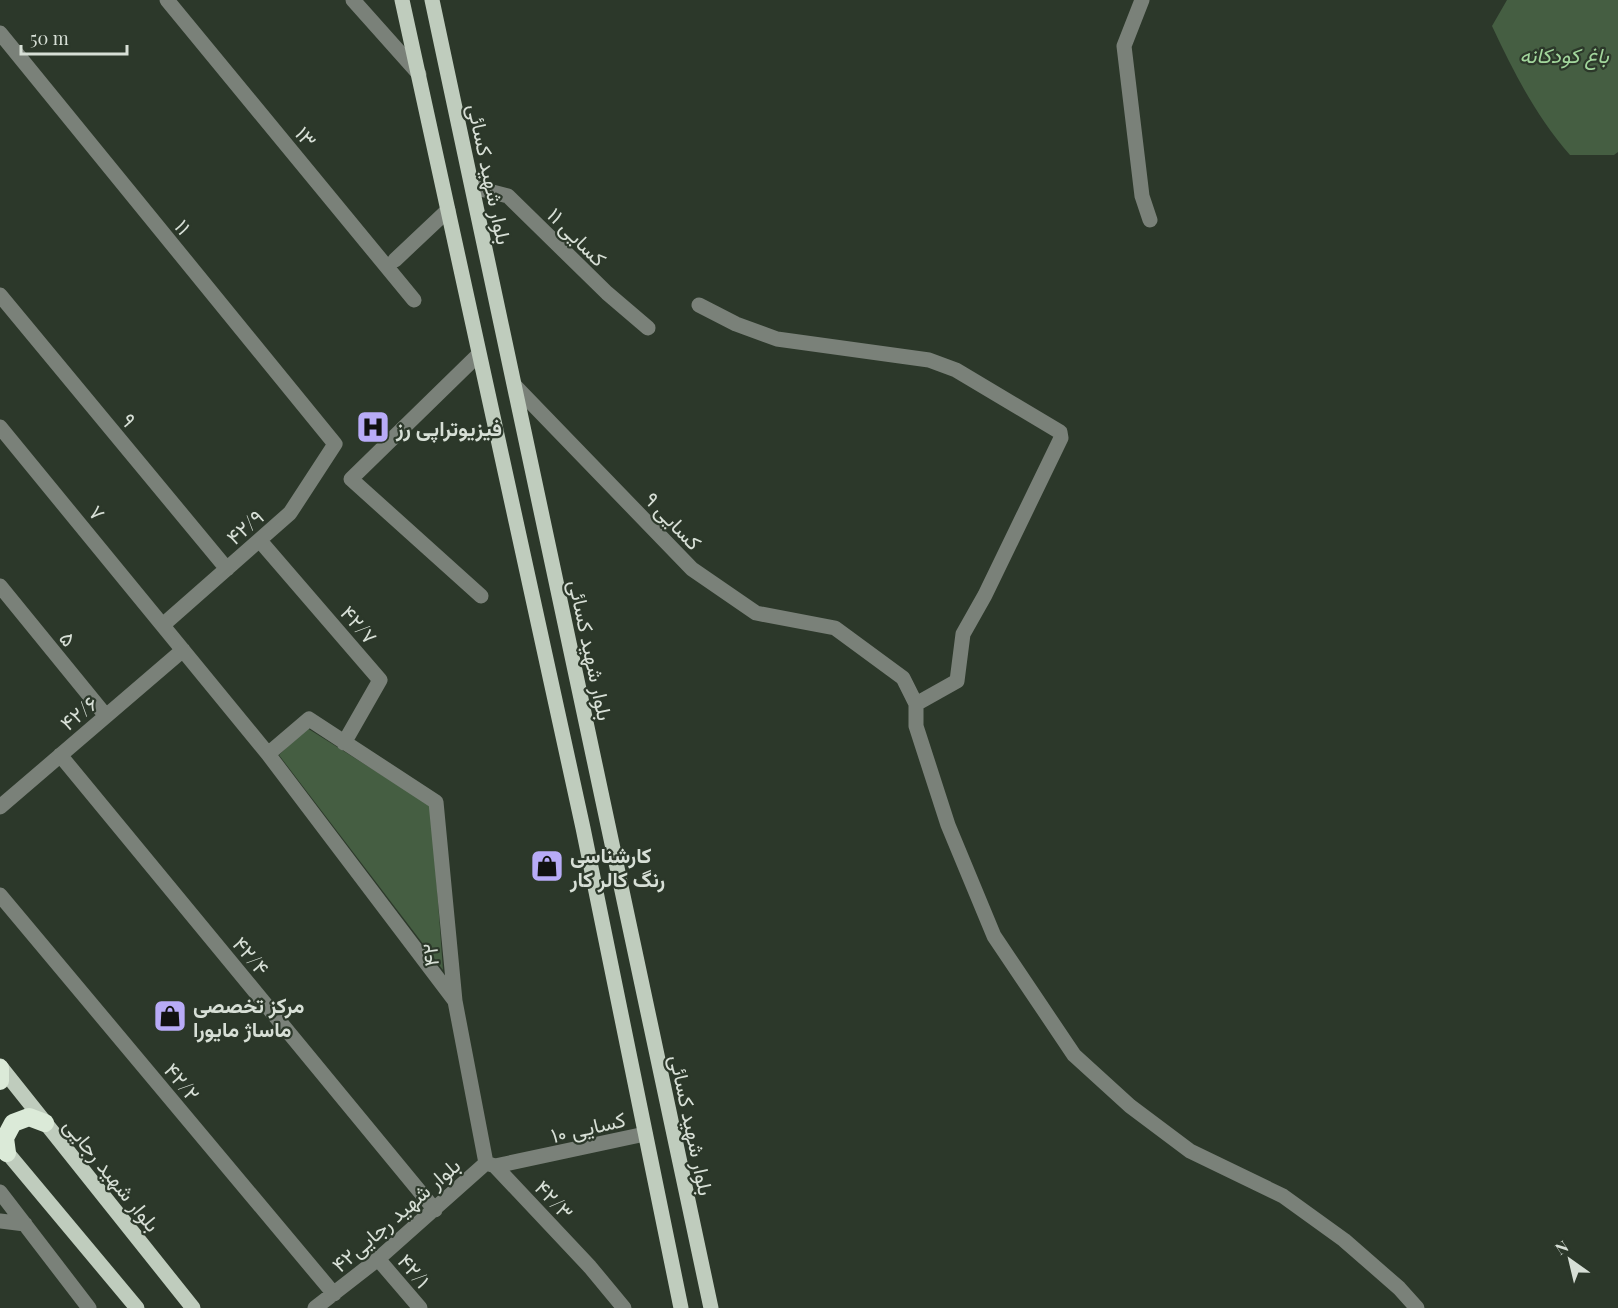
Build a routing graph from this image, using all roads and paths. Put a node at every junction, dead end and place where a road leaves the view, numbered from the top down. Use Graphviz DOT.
graph roads {
  1 [pos="167,0"];
  2 [pos="353,0"];
  3 [pos="402,0"];
  4 [pos="432,0"];
  5 [pos="1142,0"];
  6 [pos="0,33"];
  7 [pos="419,74"];
  8 [pos="473,187"];
  9 [pos="448,210"];
  10 [pos="1150,220"];
  11 [pos="394,260"];
  12 [pos="0,295"];
  13 [pos="414,300"];
  14 [pos="699,305"];
  15 [pos="648,328"];
  16 [pos="478,354"];
  17 [pos="516,387"];
  18 [pos="0,427"];
  19 [pos="335,444"];
  20 [pos="261,542"];
  21 [pos="227,569"];
  22 [pos="0,586"];
  23 [pos="481,596"];
  24 [pos="164,624"];
  25 [pos="183,650"];
  26 [pos="916,704"];
  27 [pos="106,716"];
  28 [pos="344,743"];
  29 [pos="268,754"];
  30 [pos="60,755"];
  31 [pos="3,797"];
  32 [pos="607,823"];
  33 [pos="583,828"];
  34 [pos="0,895"];
  35 [pos="455,1001"];
  36 [pos="0,1067"];
  37 [pos="0,1082"];
  38 [pos="45,1123"];
  39 [pos="645,1134"];
  40 [pos="4,1149"];
  41 [pos="491,1164"];
  42 [pos="0,1192"];
  43 [pos="435,1210"];
  44 [pos="0,1221"];
  45 [pos="25,1224"];
  46 [pos="378,1258"];
  47 [pos="334,1294"];
  48 [pos="89,1308"];
  49 [pos="137,1308"];
  50 [pos="193,1308"];
  51 [pos="315,1308"];
  52 [pos="420,1308"];
  53 [pos="624,1308"];
  54 [pos="681,1308"];
  55 [pos="711,1308"];
  56 [pos="1417,1308"];
  1 -- 13 [label="street, ۱۳"];
  2 -- 7 [label="street"];
  3 -- 7 [label="main road"];
  4 -- 8 [label="main road, بلوار شهید کسائی"];
  5 -- 10 [label="street"];
  6 -- 19 [label="street, ۱۱"];
  7 -- 9 [label="main road"];
  8 -- 15 [label="street, ۱۱ کسایی"];
  8 -- 17 [label="main road, بلوار شهید کسائی"];
  9 -- 11 [label="street"];
  9 -- 16 [label="main road"];
  12 -- 21 [label="street, ۹"];
  14 -- 26 [label="street"];
  16 -- 23 [label="street"];
  16 -- 33 [label="main road"];
  17 -- 26 [label="street, ۹ کسایی"];
  17 -- 32 [label="main road, بلوار شهید کسائی"];
  18 -- 24 [label="street, ۷"];
  19 -- 20 [label="street, ۴۲/۹"];
  20 -- 21 [label="street, ۴۲/۹"];
  20 -- 28 [label="street, ۴۲/۷"];
  21 -- 24 [label="street, ۴۲/۹"];
  22 -- 27 [label="street, ۵"];
  24 -- 25 [label="street, ۴۲"];
  25 -- 27 [label="street, ۴۲/۶"];
  25 -- 29 [label="street, ۴۲"];
  26 -- 56 [label="street"];
  27 -- 30 [label="street, ۴۲/۶"];
  28 -- 29 [label="street, ۴۲"];
  28 -- 35 [label="street, ۴۲"];
  29 -- 35 [label="street, ۴۲"];
  30 -- 31 [label="street, ۴۲/۶"];
  30 -- 43 [label="street, ۴۲/۴"];
  32 -- 33 [label="main road"];
  32 -- 55 [label="main road, بلوار شهید کسائی"];
  33 -- 39 [label="main road"];
  34 -- 47 [label="street, ۴۲/۲"];
  35 -- 41 [label="street, بلوار شهید رجایی۴۲"];
  36 -- 37 [label="highway"];
  36 -- 38 [label="main road, بلوار شهید رجایی"];
  38 -- 40 [label="highway"];
  38 -- 50 [label="main road, بلوار شهید رجایی"];
  39 -- 41 [label="street, ۱۰ کسایی"];
  39 -- 54 [label="main road"];
  40 -- 49 [label="main road"];
  41 -- 43 [label="street, بلوار شهید رجایی۴۲"];
  41 -- 53 [label="street, ۴۲/۳"];
  42 -- 45 [label="street"];
  43 -- 46 [label="street, بلوار شهید رجایی۴۲"];
  44 -- 45 [label="street"];
  45 -- 48 [label="street"];
  46 -- 47 [label="street, بلوار شهید رجایی۴۲"];
  46 -- 52 [label="street, ۴۲/۱"];
  47 -- 51 [label="street, بلوار شهید رجایی۴۲"];
}
